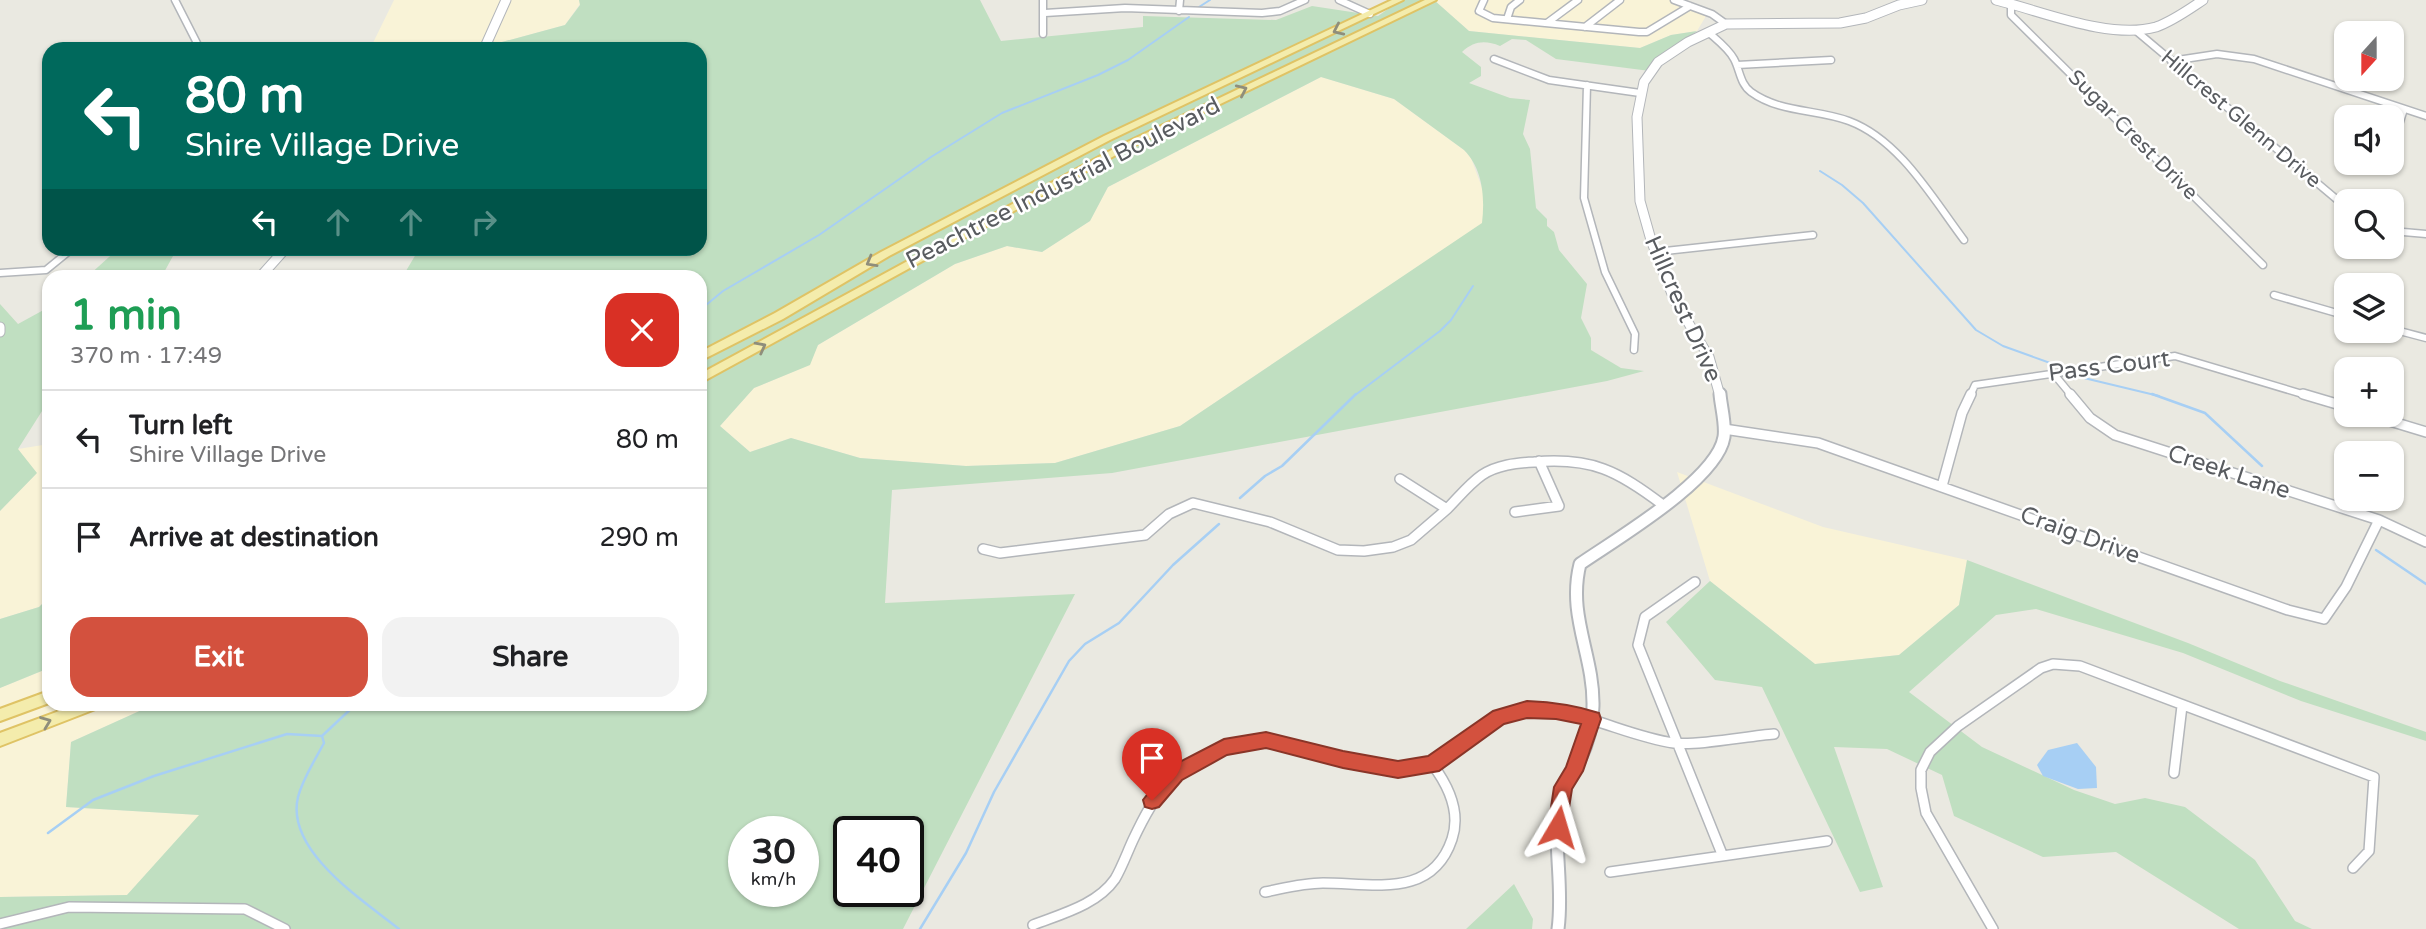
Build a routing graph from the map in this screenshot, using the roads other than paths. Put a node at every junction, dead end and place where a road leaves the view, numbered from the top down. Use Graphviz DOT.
graph roads {
  1 [pos="175,0"];
  2 [pos="506,0"];
  3 [pos="1043,0"];
  4 [pos="1091,0"];
  5 [pos="1180,0"];
  6 [pos="1305,0"];
  7 [pos="1339,0"];
  8 [pos="1399,0"];
  9 [pos="1432,0"];
  10 [pos="1484,0"];
  11 [pos="1520,0"];
  12 [pos="1578,0"];
  13 [pos="1620,0"];
  14 [pos="1674,0"];
  15 [pos="1914,0"];
  16 [pos="1922,0"];
  17 [pos="1996,0"];
  18 [pos="2203,0"];
  19 [pos="2011,3"];
  20 [pos="1690,6"];
  21 [pos="1093,9"];
  22 [pos="1179,11"];
  23 [pos="1045,13"];
  24 [pos="1370,14"];
  25 [pos="1507,19"];
  26 [pos="1547,23"];
  27 [pos="1726,24"];
  28 [pos="1585,27"];
  29 [pos="2136,30"];
  30 [pos="1708,32"];
  31 [pos="1043,34"];
  32 [pos="197,42"];
  33 [pos="487,42"];
  34 [pos="1494,59"];
  35 [pos="1831,60"];
  36 [pos="2171,61"];
  37 [pos="1737,65"];
  38 [pos="1587,85"];
  39 [pos="1640,93"];
  40 [pos="2392,105"];
  41 [pos="2404,109"];
  42 [pos="2426,116"];
  43 [pos="2334,197"];
  44 [pos="2404,232"];
  45 [pos="2426,234"];
  46 [pos="1813,235"];
  47 [pos="1964,240"];
  48 [pos="1656,252"];
  49 [pos="66,256"];
  50 [pos="279,256"];
  51 [pos="2263,265"];
  52 [pos="51,270"];
  53 [pos="266,270"];
  54 [pos="42,272"];
  55 [pos="0,273"];
  56 [pos="2274,295"];
  57 [pos="2334,312"];
  58 [pos="2404,332"];
  59 [pos="2426,338"];
  60 [pos="1634,350"];
  61 [pos="707,353"];
  62 [pos="2053,373"];
  63 [pos="707,375"];
  64 [pos="2334,403"];
  65 [pos="2404,425"];
  66 [pos="1724,429"];
  67 [pos="2426,432"];
  68 [pos="1539,461"];
  69 [pos="1399,479"];
  70 [pos="1942,486"];
  71 [pos="1663,505"];
  72 [pos="1447,509"];
  73 [pos="1514,512"];
  74 [pos="2379,520"];
  75 [pos="2426,542"];
  76 [pos="983,549"];
  77 [pos="1695,582"];
  78 [pos="42,700"];
  79 [pos="2182,706"];
  80 [pos="75,711"];
  81 [pos="0,715"];
  82 [pos="1592,719"];
  83 [pos="1774,734"];
  84 [pos="0,740"];
  85 [pos="1675,743"];
  86 [pos="1432,764"];
  87 [pos="2174,773"];
  88 [pos="1827,841"];
  89 [pos="1721,854"];
  90 [pos="2353,869"];
  91 [pos="1610,872"];
  92 [pos="1265,892"];
  93 [pos="0,924"];
  94 [pos="1033,925"];
  95 [pos="285,929"];
  96 [pos="1558,929"];
  97 [pos="1993,929"];
  1 -- 32 [label="street"];
  2 -- 33 [label="street"];
  3 -- 23 [label="street"];
  4 -- 21 [label="street"];
  5 -- 22 [label="street"];
  6 -- 22 [label="street"];
  7 -- 24 [label="street"];
  8 -- 24 [label="main road, Peachtree Industrial Boulevard"];
  63 -- 9 [label="main road, Peachtree Industrial Boulevard, one-way"];
  10 -- 25 [label="street"];
  11 -- 25 [label="street"];
  12 -- 26 [label="street"];
  13 -- 28 [label="street"];
  14 -- 20 [label="street"];
  15 -- 16 [label="street, Hillcrest Drive"];
  15 -- 27 [label="street, Hillcrest Drive"];
  17 -- 19 [label="street"];
  18 -- 29 [label="street"];
  19 -- 29 [label="street"];
  19 -- 51 [label="street, Sugar Crest Drive"];
  20 -- 27 [label="street"];
  20 -- 28 [label="street"];
  21 -- 22 [label="street"];
  21 -- 23 [label="street"];
  23 -- 31 [label="street"];
  24 -- 61 [label="main road, Peachtree Industrial Boulevard, one-way"];
  25 -- 26 [label="street"];
  26 -- 28 [label="street"];
  27 -- 30 [label="street, Hillcrest Drive"];
  29 -- 36 [label="street, Hillcrest Glenn Drive"];
  30 -- 37 [label="street"];
  30 -- 39 [label="street, Hillcrest Drive"];
  34 -- 38 [label="street"];
  35 -- 37 [label="street"];
  36 -- 40 [label="street"];
  36 -- 43 [label="street, Hillcrest Glenn Drive"];
  37 -- 47 [label="street"];
  38 -- 39 [label="street"];
  38 -- 60 [label="street"];
  39 -- 48 [label="street, Hillcrest Drive"];
  41 -- 42 [label="street"];
  44 -- 45 [label="street"];
  46 -- 48 [label="street"];
  48 -- 66 [label="street, Hillcrest Drive"];
  49 -- 52 [label="street"];
  50 -- 53 [label="street"];
  54 -- 55 [label="street"];
  56 -- 57 [label="street"];
  58 -- 59 [label="street"];
  62 -- 64 [label="street, Pass Court"];
  62 -- 70 [label="street, Pass Court"];
  62 -- 74 [label="street, Creek Lane"];
  65 -- 67 [label="street"];
  66 -- 70 [label="street, Craig Drive"];
  66 -- 71 [label="street, Hillcrest Drive"];
  68 -- 71 [label="street"];
  68 -- 72 [label="street"];
  68 -- 73 [label="street"];
  69 -- 72 [label="street"];
  70 -- 74 [label="street, Craig Drive"];
  71 -- 82 [label="street, Hillcrest Drive"];
  72 -- 76 [label="street"];
  74 -- 75 [label="street, Creek Lane"];
  77 -- 85 [label="street"];
  78 -- 81 [label="main road"];
  79 -- 87 [label="street"];
  79 -- 90 [label="street"];
  79 -- 97 [label="street"];
  84 -- 80 [label="main road, one-way"];
  82 -- 85 [label="street"];
  82 -- 86 [label="street"];
  82 -- 96 [label="street, Hillcrest Drive"];
  83 -- 85 [label="street"];
  85 -- 89 [label="street"];
  86 -- 92 [label="street"];
  86 -- 94 [label="street"];
  88 -- 89 [label="street"];
  89 -- 91 [label="street"];
  93 -- 95 [label="street"];
}
